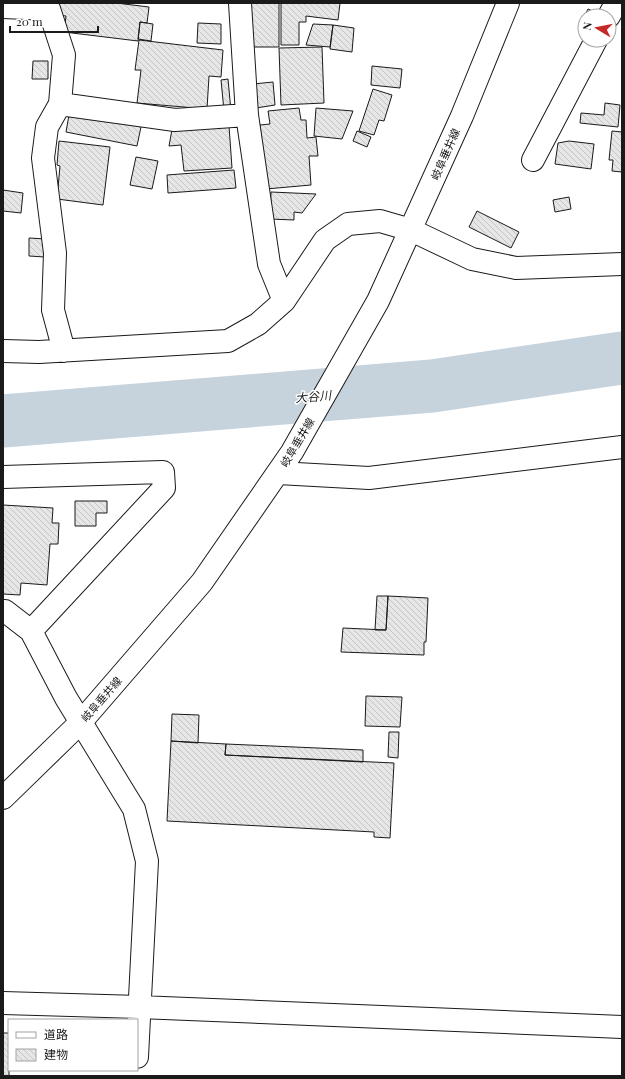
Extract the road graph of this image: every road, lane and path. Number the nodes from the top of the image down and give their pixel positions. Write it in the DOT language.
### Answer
graph roads {
  1 [pos="240,3"];
  2 [pos="508,3"];
  3 [pos="49,6"];
  4 [pos="3,7"];
  5 [pos="592,48"];
  6 [pos="60,104"];
  7 [pos="246,115"];
  8 [pos="532,160"];
  9 [pos="411,230"];
  10 [pos="622,264"];
  11 [pos="284,301"];
  12 [pos="64,351"];
  13 [pos="3,352"];
  14 [pos="622,447"];
  15 [pos="278,473"];
  16 [pos="3,477"];
  17 [pos="3,611"];
  18 [pos="31,631"];
  19 [pos="80,723"];
  20 [pos="3,798"];
  21 [pos="3,1003"];
  22 [pos="139,1007"];
  23 [pos="622,1027"];
  24 [pos="138,1032"];
  1 -- 7 [label="street"];
  2 -- 9 [label="street, 岐阜垂井線"];
  3 -- 4 [label="street"];
  3 -- 6 [label="street"];
  5 -- 8 [label="street"];
  6 -- 7 [label="street"];
  6 -- 12 [label="street"];
  7 -- 11 [label="street"];
  9 -- 10 [label="street"];
  9 -- 11 [label="street"];
  9 -- 15 [label="street, 岐阜垂井線"];
  11 -- 12 [label="street"];
  12 -- 13 [label="street"];
  14 -- 15 [label="street"];
  15 -- 19 [label="street, 岐阜垂井線"];
  16 -- 18 [label="street"];
  17 -- 18 [label="street"];
  18 -- 19 [label="street"];
  19 -- 20 [label="street, 岐阜垂井線"];
  19 -- 22 [label="street"];
  21 -- 22 [label="street"];
  22 -- 23 [label="street"];
  22 -- 24 [label="street"];
}
